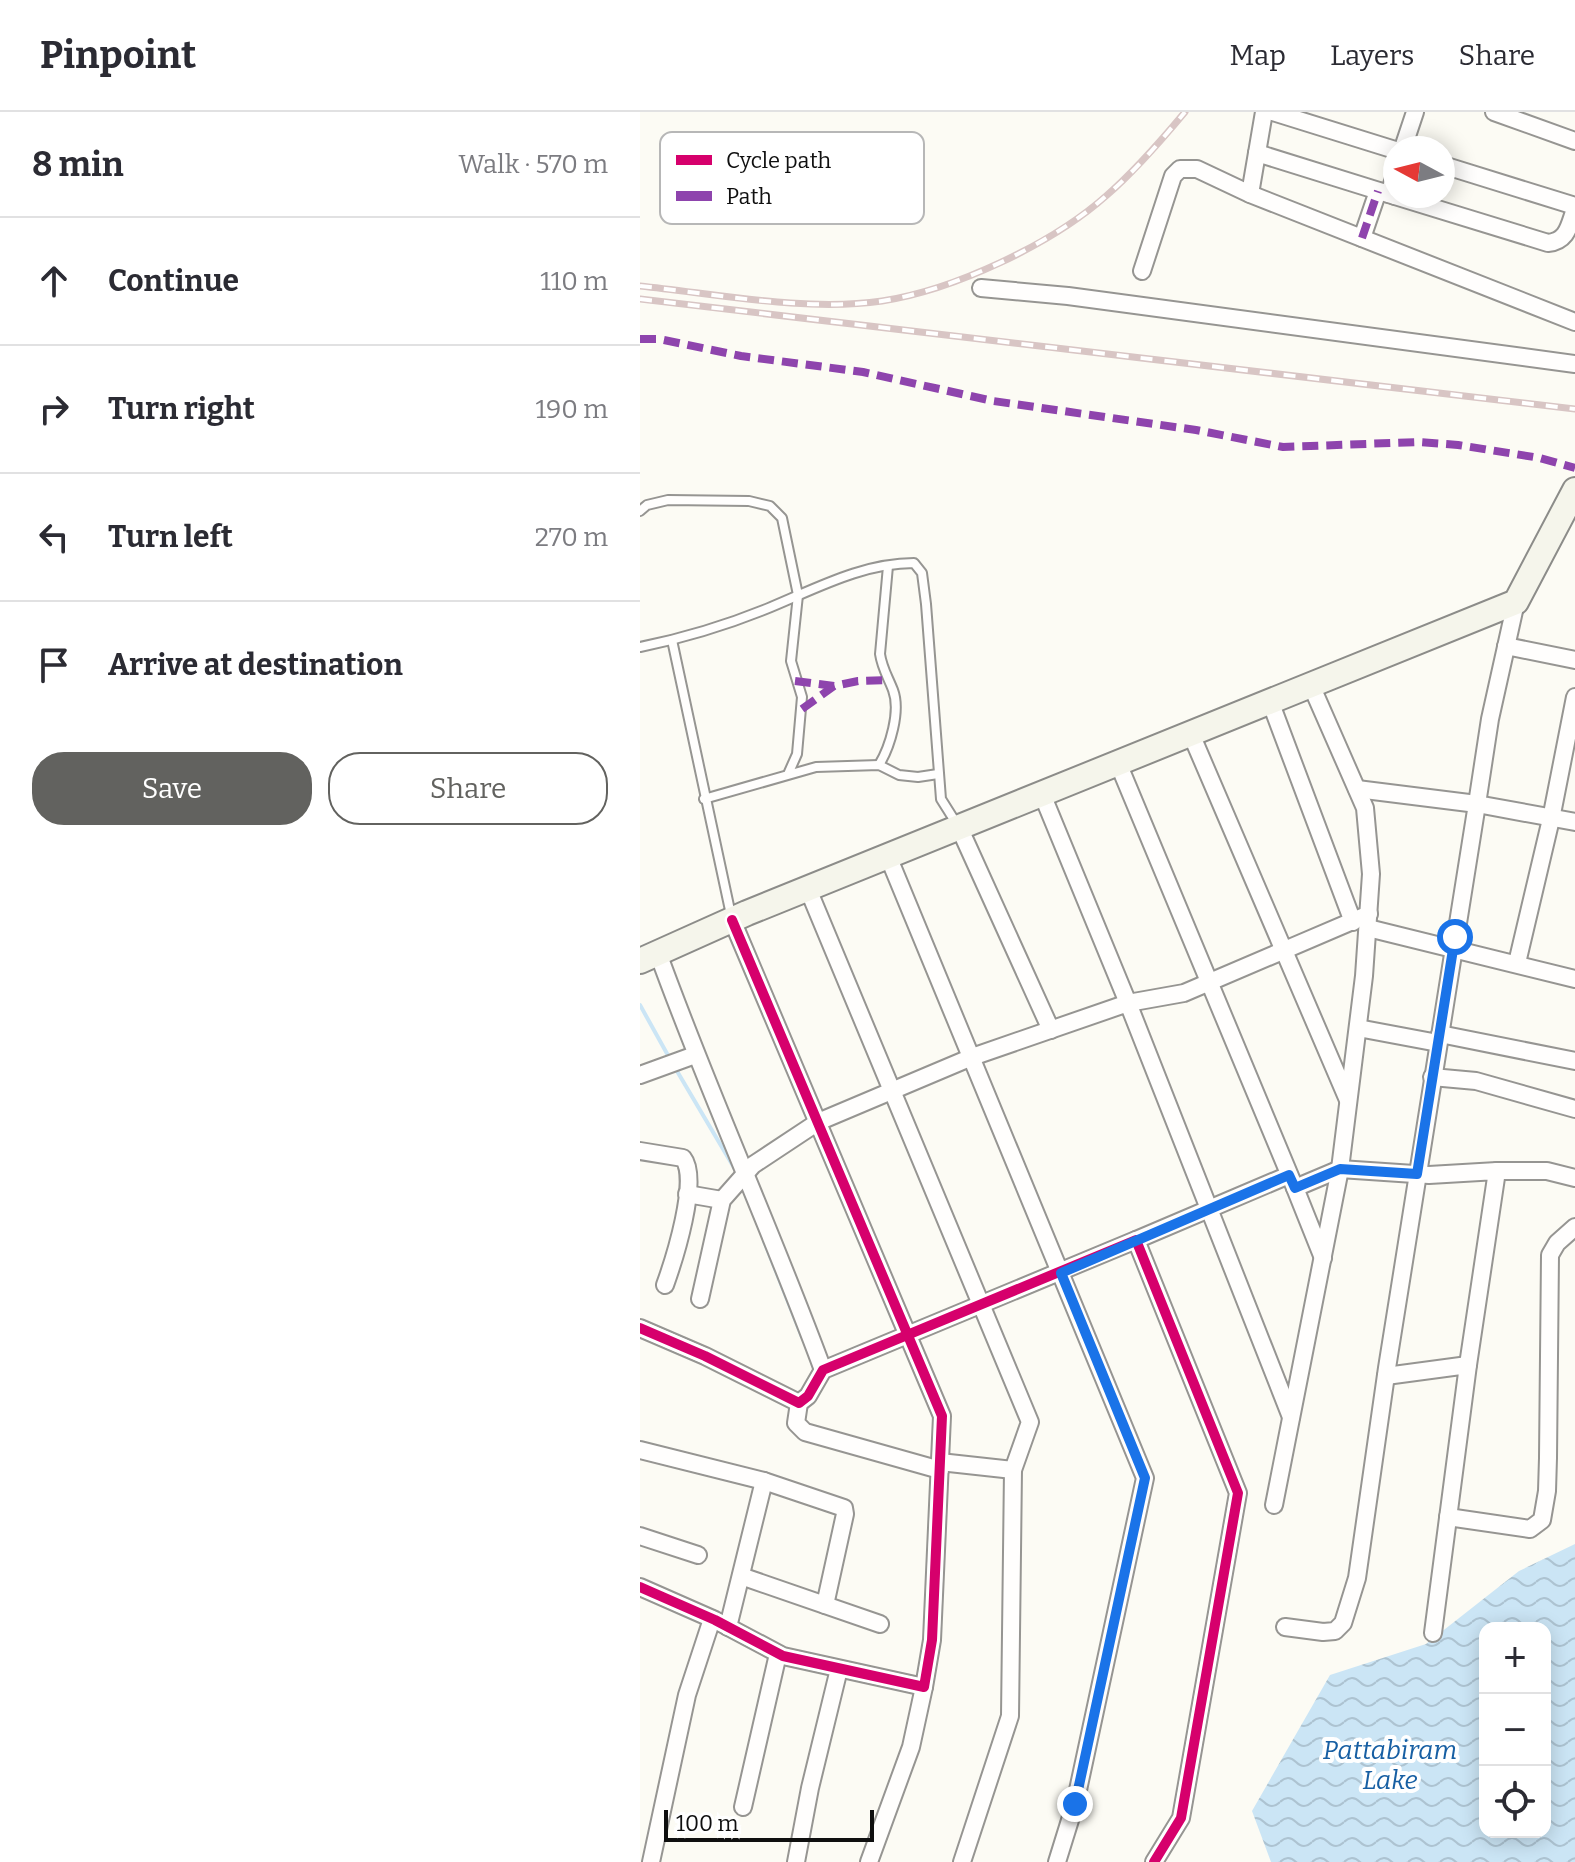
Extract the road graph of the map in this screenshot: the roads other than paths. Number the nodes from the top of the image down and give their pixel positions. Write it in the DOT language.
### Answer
graph roads {
  1 [pos="1264,112"];
  2 [pos="1273,112"];
  3 [pos="1415,112"];
  4 [pos="1494,112"];
  5 [pos="1407,136"];
  6 [pos="1575,141"];
  7 [pos="1383,146"];
  8 [pos="1257,153"];
  9 [pos="1455,169"];
  10 [pos="1383,192"];
  11 [pos="1250,194"];
  12 [pos="1383,204"];
  13 [pos="1575,207"];
  14 [pos="1434,208"];
  15 [pos="1362,238"];
  16 [pos="1142,271"];
  17 [pos="981,288"];
  18 [pos="1575,322"];
  19 [pos="1575,364"];
  20 [pos="1574,496"];
  21 [pos="640,511"];
  22 [pos="888,566"];
  23 [pos="798,595"];
  24 [pos="1516,602"];
  25 [pos="672,640"];
  26 [pos="1506,646"];
  27 [pos="640,647"];
  28 [pos="1575,660"];
  29 [pos="1311,685"];
  30 [pos="1575,697"];
  31 [pos="1270,701"];
  32 [pos="1191,734"];
  33 [pos="1118,763"];
  34 [pos="879,765"];
  35 [pos="789,772"];
  36 [pos="938,774"];
  37 [pos="1357,789"];
  38 [pos="1042,794"];
  39 [pos="704,799"];
  40 [pos="1477,804"];
  41 [pos="1551,819"];
  42 [pos="1575,822"];
  43 [pos="959,827"];
  44 [pos="888,856"];
  45 [pos="808,889"];
  46 [pos="732,920"];
  47 [pos="1363,921"];
  48 [pos="1453,948"];
  49 [pos="1283,949"];
  50 [pos="649,957"];
  51 [pos="1517,963"];
  52 [pos="1575,979"];
  53 [pos="1209,982"];
  54 [pos="1128,1003"];
  55 [pos="1358,1028"];
  56 [pos="1051,1030"];
  57 [pos="1439,1039"];
  58 [pos="972,1057"];
  59 [pos="682,1059"];
  60 [pos="1575,1061"];
  61 [pos="640,1075"];
  62 [pos="1432,1077"];
  63 [pos="891,1091"];
  64 [pos="1348,1100"];
  65 [pos="1575,1109"];
  66 [pos="818,1122"];
  67 [pos="640,1151"];
  68 [pos="1340,1169"];
  69 [pos="745,1171"];
  70 [pos="1497,1171"];
  71 [pos="1417,1174"];
  72 [pos="1575,1178"];
  73 [pos="1292,1181"];
  74 [pos="687,1194"];
  75 [pos="722,1200"];
  76 [pos="1211,1210"];
  77 [pos="1575,1227"];
  78 [pos="1136,1240"];
  79 [pos="1323,1258"];
  80 [pos="1061,1273"];
  81 [pos="665,1285"];
  82 [pos="700,1299"];
  83 [pos="981,1306"];
  84 [pos="640,1328"];
  85 [pos="908,1336"];
  86 [pos="1468,1365"];
  87 [pos="823,1370"];
  88 [pos="1386,1376"];
  89 [pos="799,1403"];
  90 [pos="1291,1417"];
  91 [pos="640,1450"];
  92 [pos="940,1466"];
  93 [pos="1013,1470"];
  94 [pos="764,1481"];
  95 [pos="1274,1505"];
  96 [pos="1448,1517"];
  97 [pos="640,1536"];
  98 [pos="698,1555"];
  99 [pos="741,1576"];
  100 [pos="640,1587"];
  101 [pos="825,1605"];
  102 [pos="712,1619"];
  103 [pos="880,1624"];
  104 [pos="728,1627"];
  105 [pos="1285,1627"];
  106 [pos="1433,1633"];
  107 [pos="778,1654"];
  108 [pos="839,1669"];
  109 [pos="924,1687"];
  110 [pos="743,1807"];
  111 [pos="651,1862"];
  112 [pos="796,1862"];
  113 [pos="869,1862"];
  114 [pos="962,1862"];
  115 [pos="1057,1862"];
  116 [pos="1154,1862"];
  1 -- 8 [label="street"];
  2 -- 7 [label="street"];
  3 -- 5 [label="street"];
  4 -- 6 [label="street"];
  8 -- 10 [label="street"];
  8 -- 11 [label="street"];
  9 -- 13 [label="street"];
  11 -- 15 [label="street"];
  11 -- 16 [label="street"];
  12 -- 15 [label="street"];
  13 -- 14 [label="street"];
  15 -- 18 [label="street"];
  17 -- 19 [label="street"];
  20 -- 24 [label="main road"];
  21 -- 23 [label="lane"];
  22 -- 23 [label="lane"];
  22 -- 34 [label="lane"];
  22 -- 36 [label="lane"];
  23 -- 25 [label="lane"];
  23 -- 35 [label="lane"];
  24 -- 26 [label="street"];
  24 -- 29 [label="main road"];
  25 -- 27 [label="lane"];
  25 -- 39 [label="lane"];
  26 -- 28 [label="street"];
  26 -- 40 [label="street"];
  29 -- 31 [label="main road"];
  29 -- 37 [label="street"];
  30 -- 41 [label="street"];
  31 -- 32 [label="main road"];
  31 -- 47 [label="street"];
  32 -- 33 [label="main road"];
  32 -- 49 [label="street"];
  33 -- 38 [label="main road"];
  33 -- 53 [label="street"];
  34 -- 35 [label="lane"];
  34 -- 36 [label="lane"];
  35 -- 39 [label="lane"];
  36 -- 43 [label="lane"];
  37 -- 40 [label="street"];
  37 -- 47 [label="street"];
  38 -- 43 [label="main road"];
  38 -- 54 [label="street"];
  39 -- 46 [label="lane"];
  40 -- 41 [label="street"];
  40 -- 48 [label="street"];
  41 -- 42 [label="street"];
  41 -- 51 [label="street"];
  43 -- 44 [label="main road"];
  43 -- 56 [label="street"];
  44 -- 45 [label="main road"];
  44 -- 58 [label="street"];
  45 -- 46 [label="main road"];
  45 -- 63 [label="street"];
  46 -- 50 [label="main road"];
  46 -- 66 [label="street"];
  47 -- 48 [label="street"];
  47 -- 49 [label="street"];
  47 -- 55 [label="street"];
  48 -- 51 [label="street"];
  48 -- 57 [label="street"];
  49 -- 53 [label="street"];
  49 -- 64 [label="street"];
  50 -- 59 [label="street"];
  51 -- 52 [label="street"];
  53 -- 54 [label="street"];
  53 -- 73 [label="street"];
  54 -- 56 [label="street"];
  54 -- 76 [label="street"];
  55 -- 57 [label="street"];
  55 -- 64 [label="street"];
  56 -- 58 [label="street"];
  57 -- 60 [label="street"];
  57 -- 62 [label="street"];
  58 -- 63 [label="street"];
  58 -- 80 [label="street"];
  59 -- 61 [label="street"];
  59 -- 69 [label="street"];
  62 -- 65 [label="street"];
  62 -- 71 [label="street"];
  63 -- 66 [label="street"];
  63 -- 83 [label="street"];
  64 -- 68 [label="street"];
  66 -- 69 [label="street"];
  66 -- 85 [label="street"];
  67 -- 74 [label="street"];
  68 -- 71 [label="street"];
  68 -- 73 [label="street"];
  68 -- 79 [label="street"];
  69 -- 75 [label="street"];
  69 -- 87 [label="street"];
  70 -- 71 [label="street"];
  70 -- 72 [label="street"];
  70 -- 86 [label="street"];
  71 -- 88 [label="street"];
  73 -- 76 [label="street"];
  73 -- 79 [label="street"];
  74 -- 75 [label="street"];
  74 -- 81 [label="street"];
  75 -- 82 [label="street"];
  76 -- 78 [label="street"];
  76 -- 90 [label="street"];
  77 -- 96 [label="street"];
  78 -- 80 [label="street"];
  78 -- 116 [label="street"];
  79 -- 90 [label="street"];
  80 -- 83 [label="street"];
  80 -- 115 [label="street"];
  83 -- 85 [label="street"];
  83 -- 93 [label="street"];
  84 -- 89 [label="street"];
  85 -- 87 [label="street"];
  85 -- 92 [label="street"];
  86 -- 88 [label="street"];
  86 -- 96 [label="street"];
  87 -- 89 [label="street"];
  88 -- 105 [label="street"];
  89 -- 92 [label="street"];
  90 -- 95 [label="street"];
  91 -- 94 [label="street"];
  92 -- 93 [label="street"];
  92 -- 109 [label="street"];
  93 -- 114 [label="street"];
  94 -- 99 [label="street"];
  94 -- 101 [label="street"];
  96 -- 106 [label="street"];
  97 -- 98 [label="street"];
  99 -- 101 [label="street"];
  99 -- 104 [label="street"];
  100 -- 102 [label="street"];
  101 -- 103 [label="street"];
  102 -- 104 [label="street"];
  102 -- 111 [label="street"];
  104 -- 107 [label="street"];
  107 -- 108 [label="street"];
  107 -- 110 [label="street"];
  108 -- 109 [label="street"];
  108 -- 112 [label="street"];
  109 -- 113 [label="street"];
}
